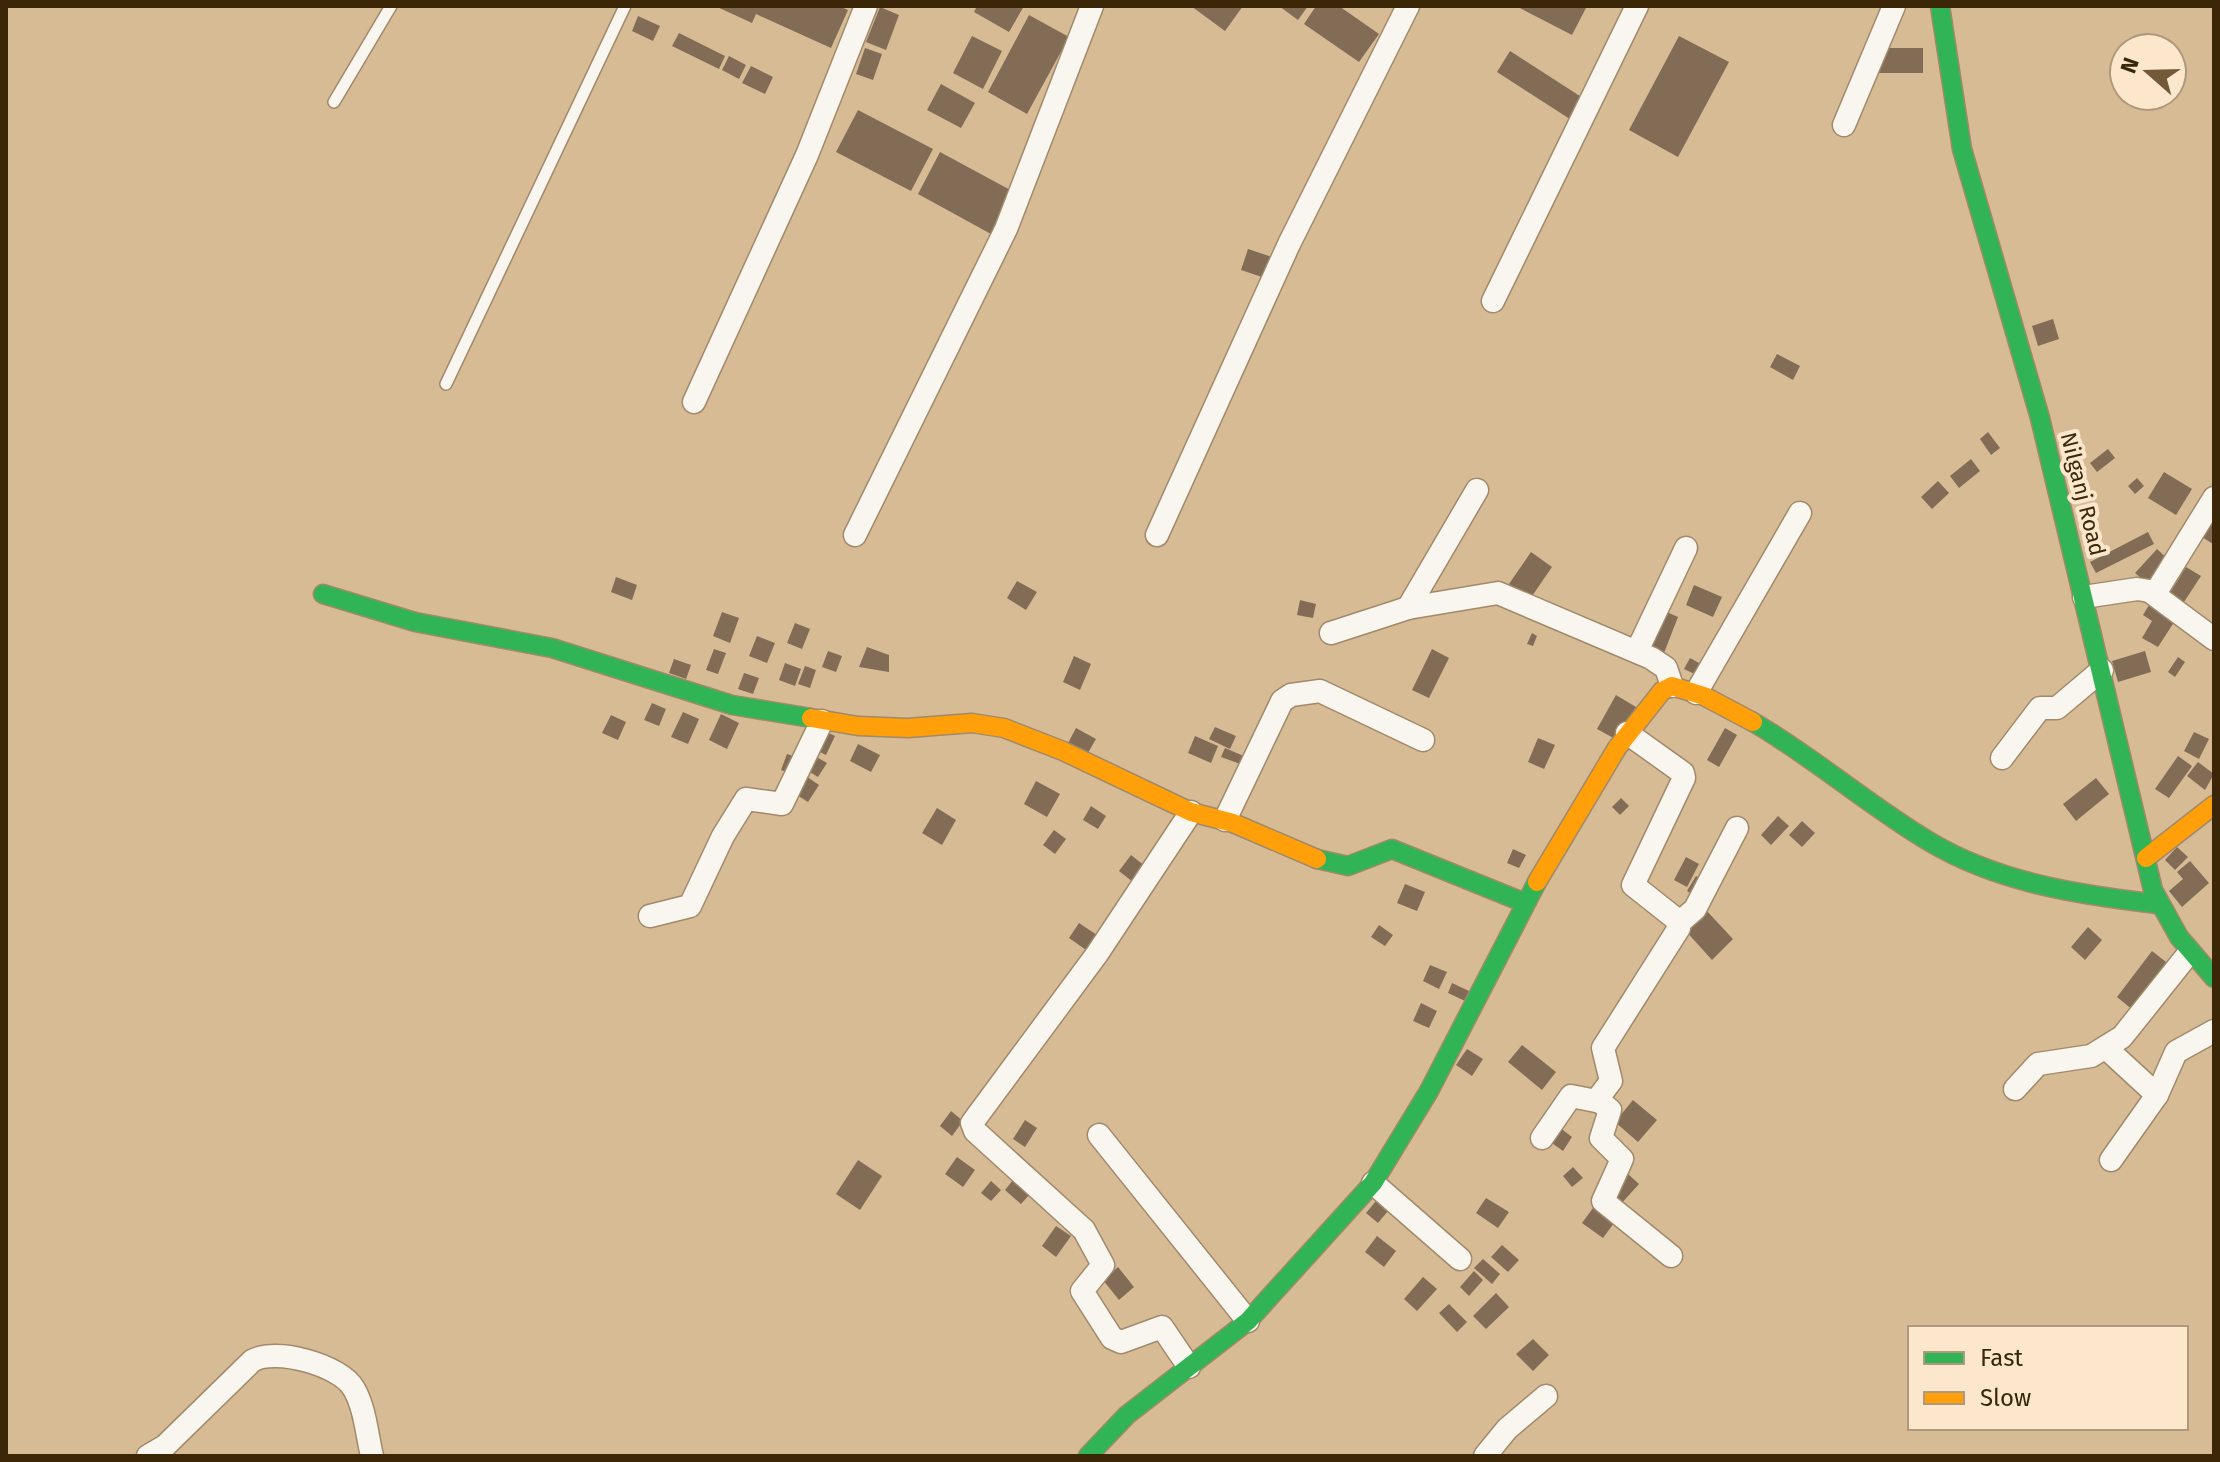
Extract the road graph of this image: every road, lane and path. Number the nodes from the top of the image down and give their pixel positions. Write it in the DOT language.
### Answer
graph roads {
  1 [pos="391,6"];
  2 [pos="625,6"];
  3 [pos="866,6"];
  4 [pos="1092,6"];
  5 [pos="1408,6"];
  6 [pos="1637,6"];
  7 [pos="1894,6"];
  8 [pos="1940,6"];
  9 [pos="334,102"];
  10 [pos="1844,125"];
  11 [pos="1493,301"];
  12 [pos="446,384"];
  13 [pos="694,402"];
  14 [pos="1477,490"];
  15 [pos="2214,498"];
  16 [pos="1800,513"];
  17 [pos="855,535"];
  18 [pos="1157,535"];
  19 [pos="1686,548"];
  20 [pos="2152,593"];
  21 [pos="323,594"];
  22 [pos="2084,597"];
  23 [pos="1408,608"];
  24 [pos="1331,633"];
  25 [pos="2214,639"];
  26 [pos="1637,651"];
  27 [pos="2102,670"];
  28 [pos="1672,686"];
  29 [pos="1696,693"];
  30 [pos="822,721"];
  31 [pos="1627,733"];
  32 [pos="1423,740"];
  33 [pos="2002,758"];
  34 [pos="2214,805"];
  35 [pos="1191,812"];
  36 [pos="1225,820"];
  37 [pos="1737,828"];
  38 [pos="2146,858"];
  39 [pos="1525,903"];
  40 [pos="2158,904"];
  41 [pos="650,916"];
  42 [pos="1679,923"];
  43 [pos="2189,953"];
  44 [pos="2214,978"];
  45 [pos="2214,1031"];
  46 [pos="2106,1048"];
  47 [pos="2015,1089"];
  48 [pos="2157,1095"];
  49 [pos="1598,1100"];
  50 [pos="1099,1135"];
  51 [pos="1542,1138"];
  52 [pos="2111,1160"];
  53 [pos="1373,1183"];
  54 [pos="1671,1256"];
  55 [pos="1460,1259"];
  56 [pos="1248,1321"];
  57 [pos="1189,1367"];
  58 [pos="1546,1396"];
  59 [pos="148,1456"];
  60 [pos="372,1456"];
  61 [pos="1088,1456"];
  62 [pos="1485,1456"];
  1 -- 9 [label="lane"];
  2 -- 12 [label="lane"];
  3 -- 13 [label="street"];
  4 -- 17 [label="street"];
  5 -- 18 [label="street"];
  6 -- 11 [label="street"];
  7 -- 10 [label="street"];
  8 -- 22 [label="street, Nilganj Road"];
  14 -- 23 [label="street"];
  15 -- 20 [label="street"];
  16 -- 29 [label="street"];
  19 -- 26 [label="street"];
  20 -- 22 [label="street"];
  20 -- 25 [label="street"];
  21 -- 30 [label="street"];
  22 -- 27 [label="street, Nilganj Road"];
  23 -- 24 [label="street"];
  23 -- 26 [label="street"];
  26 -- 28 [label="street"];
  27 -- 33 [label="street"];
  27 -- 38 [label="street, Nilganj Road"];
  28 -- 29 [label="street"];
  28 -- 31 [label="street"];
  29 -- 40 [label="street"];
  30 -- 35 [label="street"];
  30 -- 41 [label="street"];
  31 -- 39 [label="street"];
  31 -- 42 [label="street"];
  32 -- 36 [label="street"];
  34 -- 38 [label="street"];
  35 -- 36 [label="street"];
  35 -- 57 [label="street"];
  36 -- 39 [label="street"];
  37 -- 42 [label="street"];
  38 -- 40 [label="street, Nilganj Road"];
  39 -- 53 [label="street"];
  40 -- 43 [label="street, Nilganj Road"];
  42 -- 49 [label="street"];
  43 -- 44 [label="street, Nilganj Road"];
  43 -- 46 [label="street"];
  45 -- 48 [label="street"];
  46 -- 47 [label="street"];
  46 -- 48 [label="street"];
  48 -- 52 [label="street"];
  49 -- 51 [label="street"];
  49 -- 54 [label="street"];
  50 -- 56 [label="street"];
  53 -- 55 [label="street"];
  53 -- 56 [label="street"];
  56 -- 57 [label="street"];
  57 -- 61 [label="street"];
  58 -- 62 [label="street"];
  59 -- 60 [label="street"];
}
